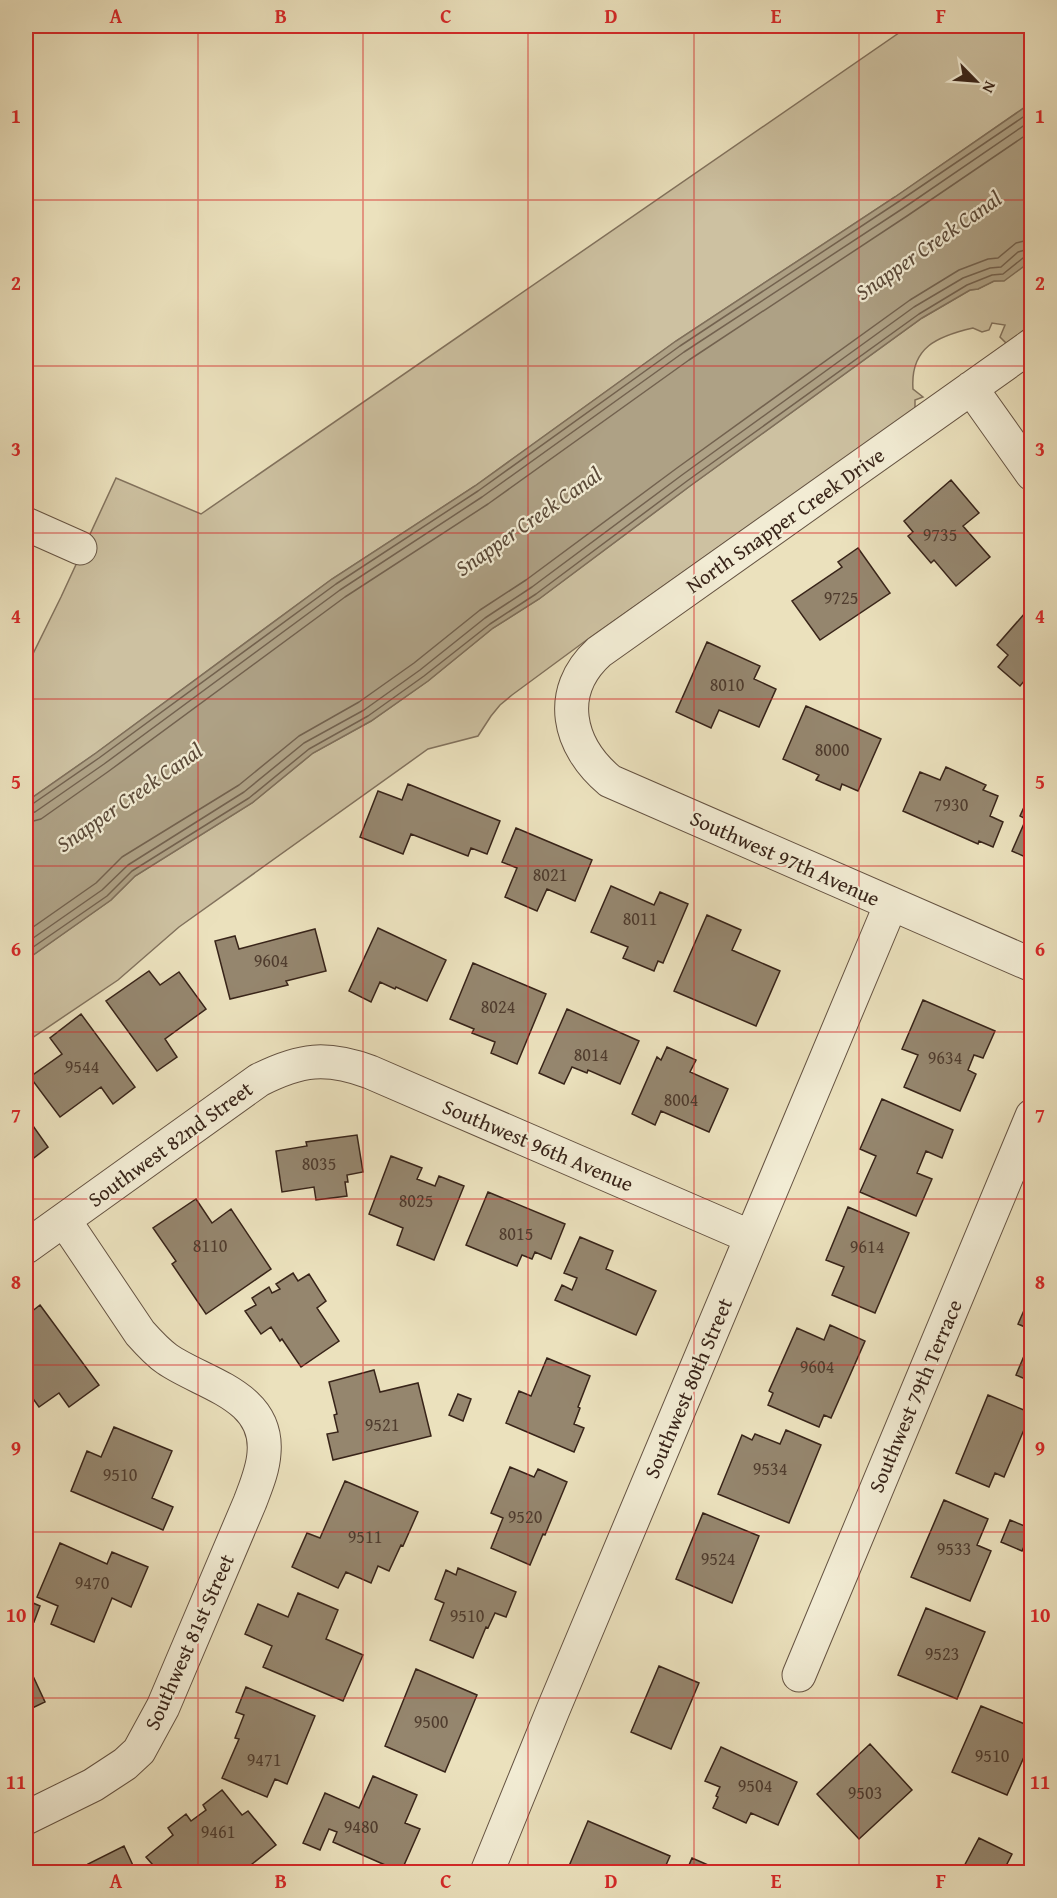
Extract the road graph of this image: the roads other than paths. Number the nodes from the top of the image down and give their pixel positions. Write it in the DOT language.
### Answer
graph roads {
  1 [pos="1032,345"];
  2 [pos="971,388"];
  3 [pos="1032,474"];
  4 [pos="26,524"];
  5 [pos="80,548"];
  6 [pos="572,717"];
  7 [pos="891,904"];
  8 [pos="1032,965"];
  9 [pos="322,1060"];
  10 [pos="1032,1116"];
  11 [pos="64,1220"];
  12 [pos="751,1237"];
  13 [pos="26,1246"];
  14 [pos="799,1675"];
  15 [pos="26,1818"];
  16 [pos="487,1872"];
  1 -- 2 [label="street, North Snapper Creek Drive"];
  2 -- 3 [label="street"];
  2 -- 6 [label="street, North Snapper Creek Drive"];
  4 -- 5 [label="street"];
  6 -- 7 [label="street, Southwest 97th Avenue"];
  7 -- 8 [label="street, Southwest 97th Avenue"];
  7 -- 12 [label="street, Southwest 80th Street"];
  9 -- 11 [label="street, Southwest 82nd Street"];
  9 -- 12 [label="street, Southwest 96th Avenue"];
  10 -- 14 [label="street, Southwest 79th Terrace"];
  11 -- 13 [label="street, Southwest 82nd Street"];
  11 -- 15 [label="street, Southwest 81st Street"];
  12 -- 16 [label="street, Southwest 80th Street"];
}
